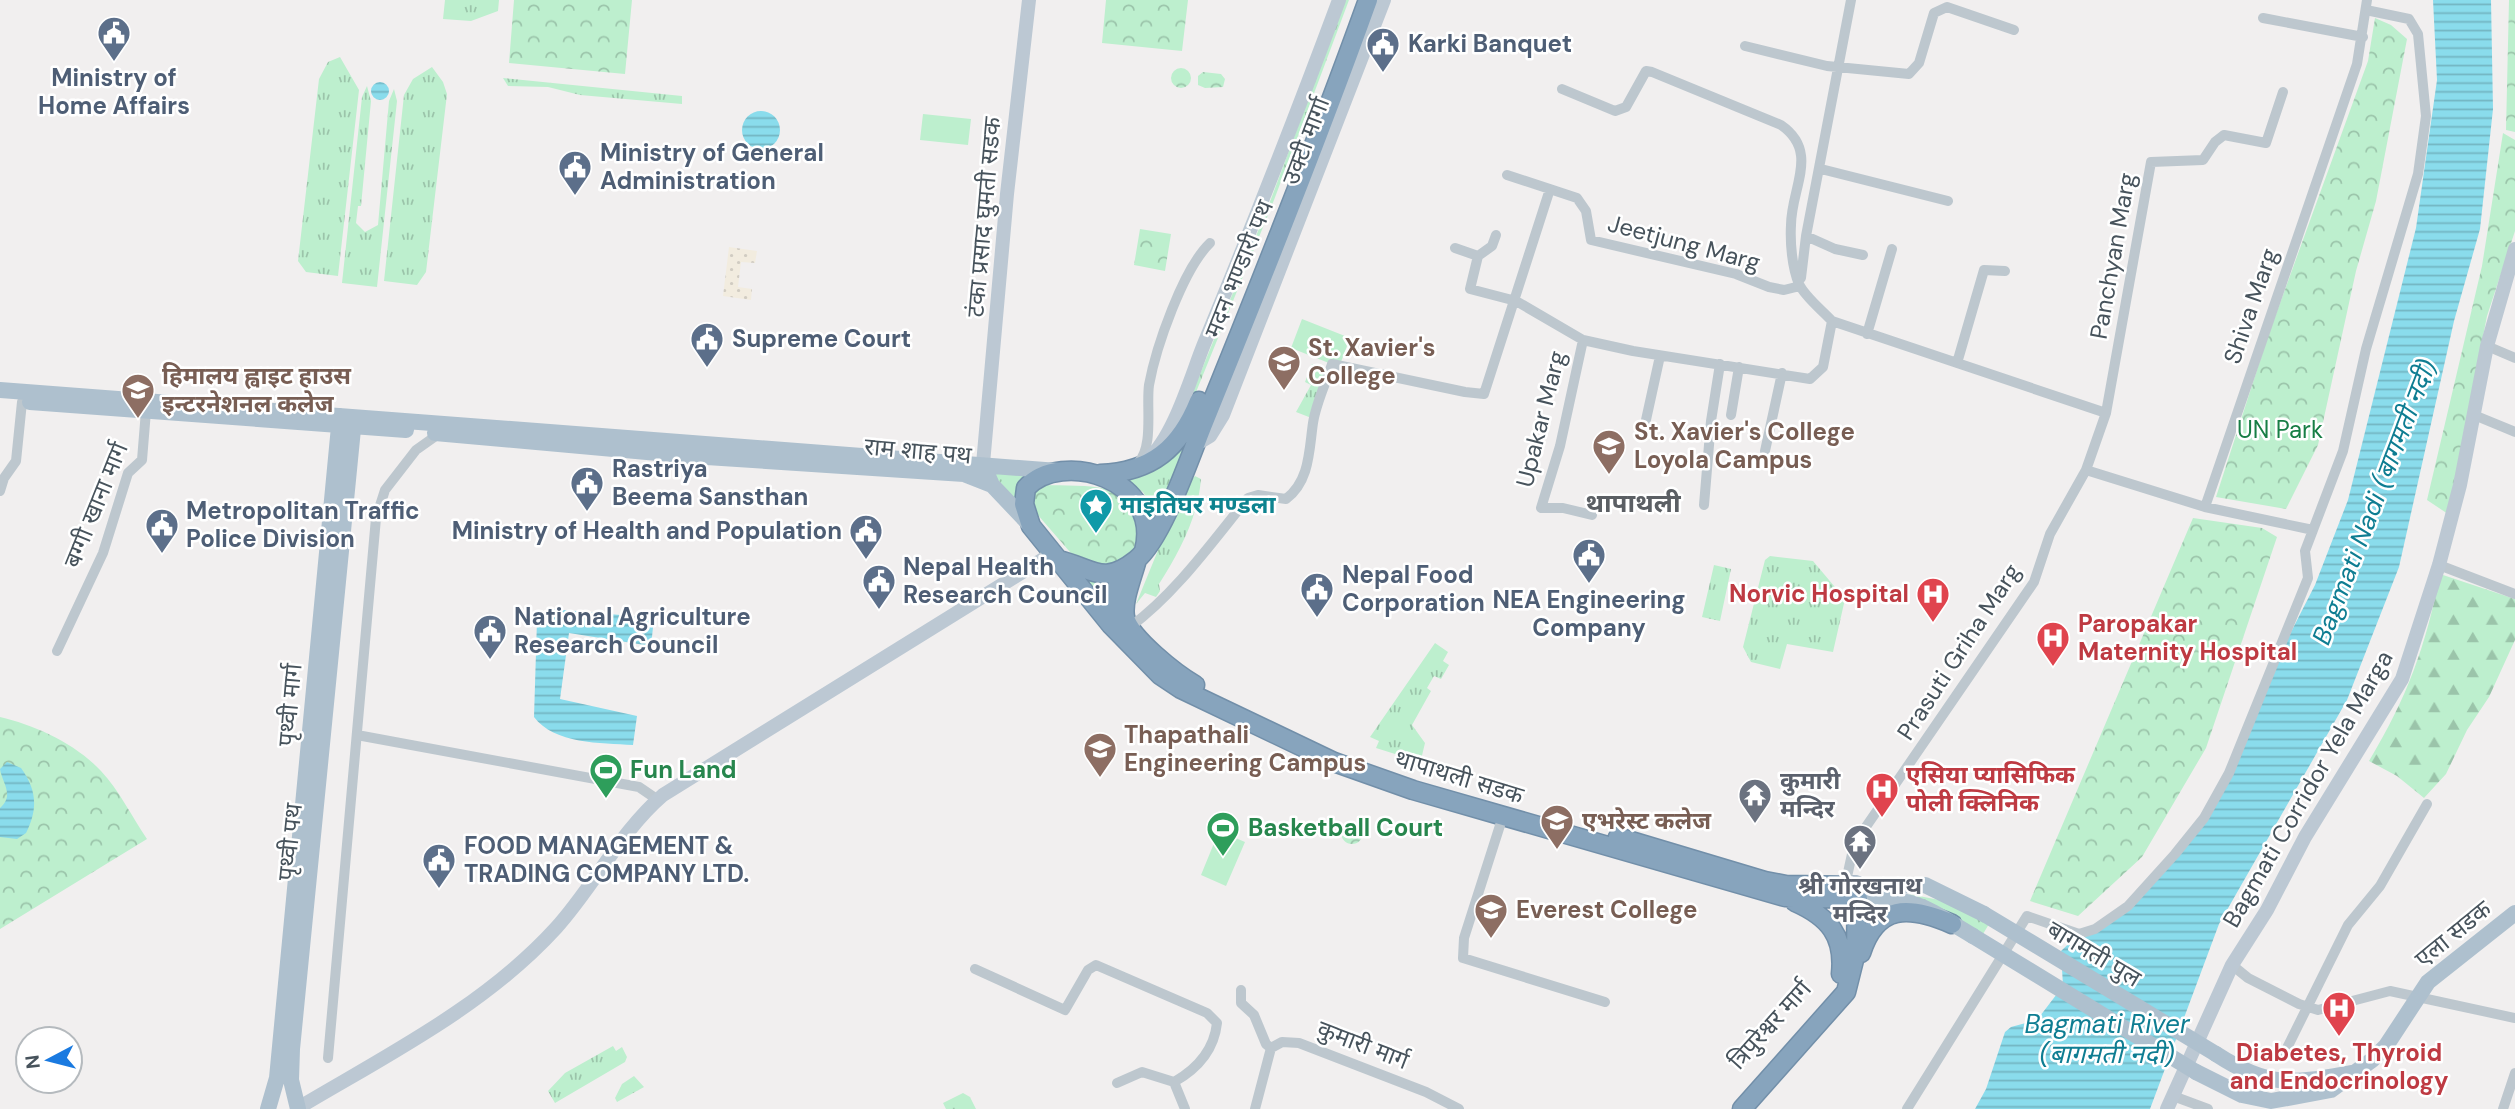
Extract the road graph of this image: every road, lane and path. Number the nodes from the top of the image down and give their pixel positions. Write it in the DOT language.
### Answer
graph roads {
  1 [pos="1030,0"];
  2 [pos="1339,0"];
  3 [pos="1356,0"];
  4 [pos="1368,0"];
  5 [pos="1384,0"];
  6 [pos="1851,0"];
  7 [pos="1959,0"];
  8 [pos="2367,5"];
  9 [pos="1947,7"];
  10 [pos="2263,18"];
  11 [pos="2014,30"];
  12 [pos="2363,37"];
  13 [pos="1745,46"];
  14 [pos="1839,68"];
  15 [pos="1562,89"];
  16 [pos="2283,92"];
  17 [pos="1821,169"];
  18 [pos="1507,175"];
  19 [pos="1550,189"];
  20 [pos="1948,201"];
  21 [pos="1496,235"];
  22 [pos="1806,236"];
  23 [pos="1210,243"];
  24 [pos="1455,248"];
  25 [pos="1892,249"];
  26 [pos="2515,249"];
  27 [pos="1863,255"];
  28 [pos="1478,256"];
  29 [pos="2005,271"];
  30 [pos="1800,286"];
  31 [pos="2509,290"];
  32 [pos="1516,301"];
  33 [pos="1832,321"];
  34 [pos="1867,334"];
  35 [pos="1583,340"];
  36 [pos="2487,346"];
  37 [pos="1660,356"];
  38 [pos="2515,358"];
  39 [pos="1957,363"];
  40 [pos="1720,364"];
  41 [pos="1739,367"];
  42 [pos="1782,373"];
  43 [pos="0,390"];
  44 [pos="0,400"];
  45 [pos="22,402"];
  46 [pos="146,411"];
  47 [pos="2106,413"];
  48 [pos="1731,415"];
  49 [pos="2474,415"];
  50 [pos="346,421"];
  51 [pos="1644,429"];
  52 [pos="2515,432"];
  53 [pos="440,433"];
  54 [pos="1198,438"];
  55 [pos="1765,451"];
  56 [pos="990,464"];
  57 [pos="1134,468"];
  58 [pos="2086,470"];
  59 [pos="1085,473"];
  60 [pos="992,485"];
  61 [pos="0,491"];
  62 [pos="1704,505"];
  63 [pos="2205,507"];
  64 [pos="1592,515"];
  65 [pos="1031,526"];
  66 [pos="2313,530"];
  67 [pos="1141,555"];
  68 [pos="1056,556"];
  69 [pos="2439,565"];
  70 [pos="1120,570"];
  71 [pos="2515,594"];
  72 [pos="1111,625"];
  73 [pos="1130,627"];
  74 [pos="57,651"];
  75 [pos="357,732"];
  76 [pos="661,798"];
  77 [pos="2427,804"];
  78 [pos="1503,816"];
  79 [pos="1786,891"];
  80 [pos="1852,893"];
  81 [pos="2515,913"];
  82 [pos="1952,924"];
  83 [pos="2232,965"];
  84 [pos="975,969"];
  85 [pos="1846,975"];
  86 [pos="1241,990"];
  87 [pos="2418,996"];
  88 [pos="291,1001"];
  89 [pos="1605,1002"];
  90 [pos="2309,1007"];
  91 [pos="2515,1018"];
  92 [pos="1270,1048"];
  93 [pos="328,1058"];
  94 [pos="2282,1058"];
  95 [pos="2357,1072"];
  96 [pos="2515,1073"];
  97 [pos="1174,1082"];
  98 [pos="1117,1083"];
  99 [pos="2170,1102"];
  100 [pos="2271,1105"];
  101 [pos="268,1109"];
  102 [pos="298,1109"];
  103 [pos="1185,1109"];
  104 [pos="1255,1109"];
  105 [pos="1459,1109"];
  106 [pos="1728,1109"];
  107 [pos="1742,1109"];
  108 [pos="1907,1109"];
  109 [pos="2207,1109"];
  110 [pos="2503,1109"];
  1 -- 56 [label="main road, टंका प्रसाद घुमती सडक"];
  2 -- 57 [label="main road"];
  3 -- 57 [label="highway, मदन भण्डारी पथ"];
  4 -- 54 [label="highway, मदन भण्डारी पथ"];
  5 -- 54 [label="main road, उक्टी मार्गा"];
  6 -- 14 [label="street"];
  7 -- 9 [label="street"];
  8 -- 12 [label="street, Shiva Marg"];
  8 -- 66 [label="street"];
  9 -- 11 [label="street"];
  9 -- 14 [label="street"];
  10 -- 12 [label="street"];
  12 -- 63 [label="street, Shiva Marg"];
  13 -- 14 [label="street"];
  14 -- 17 [label="street"];
  15 -- 30 [label="street"];
  16 -- 47 [label="street, Panchyan Marg"];
  17 -- 20 [label="street"];
  17 -- 22 [label="street"];
  18 -- 19 [label="street, Jeetjung Marg"];
  19 -- 30 [label="street, Jeetjung Marg"];
  19 -- 32 [label="street"];
  21 -- 28 [label="street"];
  22 -- 27 [label="street"];
  22 -- 30 [label="street"];
  23 -- 57 [label="street"];
  24 -- 28 [label="street"];
  25 -- 34 [label="street"];
  26 -- 31 [label="main road, Bagmati Corridor Yela Marga"];
  28 -- 32 [label="street"];
  29 -- 39 [label="street"];
  30 -- 33 [label="street"];
  31 -- 36 [label="main road, Bagmati Corridor Yela Marga"];
  32 -- 35 [label="street"];
  32 -- 73 [label="street"];
  33 -- 34 [label="street"];
  33 -- 42 [label="street"];
  34 -- 39 [label="street"];
  35 -- 37 [label="street"];
  35 -- 64 [label="street, Upakar Marg"];
  36 -- 38 [label="street"];
  36 -- 49 [label="main road, Bagmati Corridor Yela Marga"];
  37 -- 40 [label="street"];
  37 -- 51 [label="street"];
  39 -- 47 [label="street"];
  40 -- 41 [label="street"];
  40 -- 62 [label="street"];
  41 -- 42 [label="street"];
  41 -- 48 [label="street"];
  42 -- 55 [label="street"];
  43 -- 50 [label="main road, राम शाह पथ"];
  44 -- 45 [label="main road, राम शाह पथ"];
  45 -- 46 [label="main road, राम शाह पथ"];
  45 -- 61 [label="street"];
  46 -- 50 [label="main road, राम शाह पथ"];
  46 -- 74 [label="street, बग्गी खाना मार्ग"];
  47 -- 58 [label="street, Prasuti Griha Marg"];
  49 -- 52 [label="street"];
  49 -- 69 [label="main road, Bagmati Corridor Yela Marga"];
  50 -- 53 [label="main road, राम शाह पथ"];
  50 -- 56 [label="main road, राम शाह पथ"];
  50 -- 88 [label="main road, पृथ्वी मार्ग"];
  53 -- 60 [label="main road, राम शाह पथ"];
  53 -- 75 [label="street"];
  54 -- 67 [label="highway, मदन भण्डारी पथ"];
  56 -- 59 [label="main road"];
  56 -- 60 [label="main road, राम शाह पथ"];
  57 -- 59 [label="highway, मदन भण्डारी पथ"];
  58 -- 63 [label="street"];
  58 -- 80 [label="street, Prasuti Griha Marg"];
  59 -- 65 [label="highway"];
  59 -- 67 [label="highway"];
  60 -- 65 [label="main road"];
  63 -- 66 [label="street"];
  65 -- 68 [label="highway"];
  66 -- 108 [label="street"];
  67 -- 70 [label="highway"];
  67 -- 73 [label="highway"];
  68 -- 70 [label="highway"];
  68 -- 72 [label="highway, थापाथली सडक"];
  68 -- 76 [label="main road"];
  69 -- 71 [label="street"];
  69 -- 83 [label="main road, Bagmati Corridor Yela Marga"];
  70 -- 72 [label="highway"];
  72 -- 78 [label="highway, थापाथली सडक"];
  73 -- 79 [label="highway, थापाथली सडक"];
  75 -- 76 [label="street"];
  75 -- 93 [label="street"];
  76 -- 102 [label="main road"];
  77 -- 90 [label="street"];
  78 -- 79 [label="highway, थापाथली सडक"];
  78 -- 89 [label="street"];
  79 -- 80 [label="highway"];
  79 -- 85 [label="highway"];
  80 -- 82 [label="main road, बागमती पुल"];
  80 -- 85 [label="highway, त्रिपुरेश्वर मार्ग"];
  80 -- 95 [label="main road, बागमती पुल, bridge"];
  81 -- 87 [label="main road, एला सडक"];
  82 -- 85 [label="highway"];
  82 -- 100 [label="main road, बागमती पुल, bridge"];
  83 -- 90 [label="street"];
  83 -- 99 [label="main road, Bagmati Corridor Yela Marga"];
  84 -- 97 [label="street"];
  85 -- 106 [label="highway, त्रिपुरेश्वर मार्ग"];
  85 -- 107 [label="highway, त्रिपुरेश्वर मार्ग"];
  86 -- 92 [label="street"];
  87 -- 90 [label="street"];
  87 -- 91 [label="street"];
  87 -- 91 [label="street"];
  87 -- 95 [label="main road, एला सडक"];
  88 -- 101 [label="main road"];
  88 -- 102 [label="main road, पृथ्वी मार्ग"];
  90 -- 94 [label="street"];
  92 -- 104 [label="street"];
  92 -- 105 [label="street, कुमारी मार्ग"];
  95 -- 100 [label="main road, एला सडक"];
  96 -- 110 [label="street"];
  97 -- 98 [label="street"];
  97 -- 103 [label="street"];
  99 -- 109 [label="street"];
}
